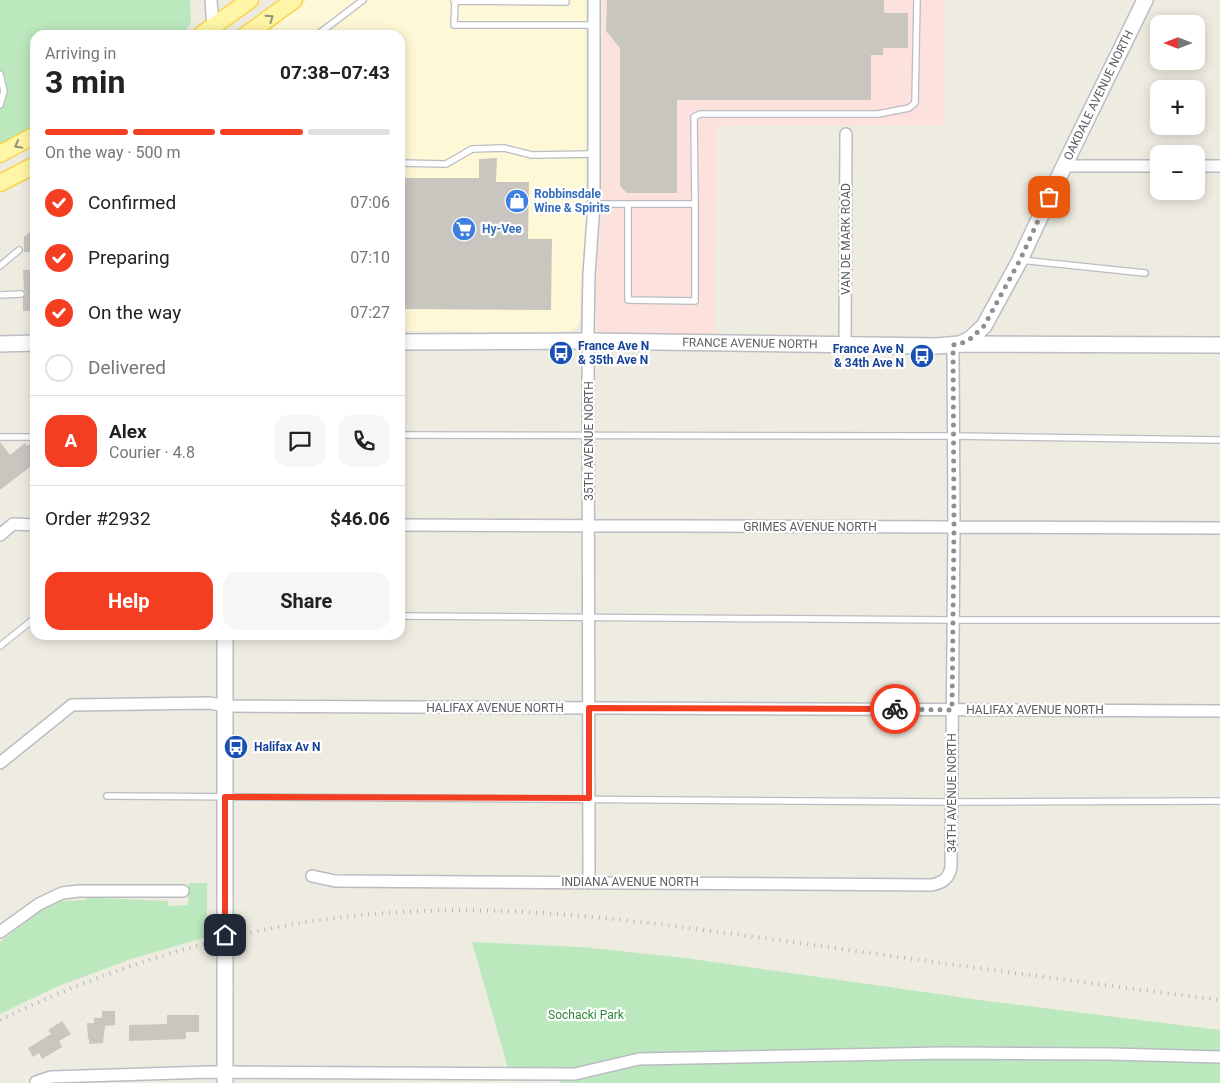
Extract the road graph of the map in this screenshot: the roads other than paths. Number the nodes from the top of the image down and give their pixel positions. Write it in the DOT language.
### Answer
graph roads {
  1 [pos="211,0"];
  2 [pos="250,0"];
  3 [pos="294,0"];
  4 [pos="363,0"];
  5 [pos="594,0"];
  6 [pos="917,0"];
  7 [pos="1145,0"];
  8 [pos="454,1"];
  9 [pos="566,2"];
  10 [pos="595,25"];
  11 [pos="209,30"];
  12 [pos="212,30"];
  13 [pos="253,30"];
  14 [pos="324,30"];
  15 [pos="0,74"];
  16 [pos="0,105"];
  17 [pos="846,134"];
  18 [pos="30,138"];
  19 [pos="0,154"];
  20 [pos="594,154"];
  21 [pos="405,163"];
  22 [pos="1064,166"];
  23 [pos="1150,166"];
  24 [pos="1205,166"];
  25 [pos="1220,166"];
  26 [pos="30,167"];
  27 [pos="30,178"];
  28 [pos="0,183"];
  29 [pos="0,189"];
  30 [pos="594,204"];
  31 [pos="695,204"];
  32 [pos="628,205"];
  33 [pos="19,250"];
  34 [pos="1020,260"];
  35 [pos="0,266"];
  36 [pos="1145,273"];
  37 [pos="22,294"];
  38 [pos="0,295"];
  39 [pos="589,341"];
  40 [pos="405,342"];
  41 [pos="30,343"];
  42 [pos="0,344"];
  43 [pos="845,344"];
  44 [pos="956,345"];
  45 [pos="1220,345"];
  46 [pos="405,434"];
  47 [pos="589,436"];
  48 [pos="954,436"];
  49 [pos="0,437"];
  50 [pos="30,437"];
  51 [pos="1220,440"];
  52 [pos="30,525"];
  53 [pos="405,525"];
  54 [pos="589,525"];
  55 [pos="954,527"];
  56 [pos="1220,528"];
  57 [pos="0,535"];
  58 [pos="405,616"];
  59 [pos="589,618"];
  60 [pos="952,620"];
  61 [pos="1220,620"];
  62 [pos="30,622"];
  63 [pos="224,640"];
  64 [pos="0,646"];
  65 [pos="225,706"];
  66 [pos="589,708"];
  67 [pos="952,710"];
  68 [pos="1220,711"];
  69 [pos="0,763"];
  70 [pos="107,796"];
  71 [pos="225,797"];
  72 [pos="589,798"];
  73 [pos="1220,801"];
  74 [pos="952,802"];
  75 [pos="312,876"];
  76 [pos="946,879"];
  77 [pos="589,882"];
  78 [pos="183,891"];
  79 [pos="0,932"];
  80 [pos="1220,1057"];
  81 [pos="225,1078"];
  82 [pos="36,1082"];
  1 -- 11 [label="street"];
  2 -- 12 [label="main road"];
  13 -- 3 [label="main road, one-way"];
  4 -- 14 [label="lane"];
  5 -- 10 [label="street, 35TH AVENUE NORTH"];
  6 -- 31 [label="lane"];
  7 -- 22 [label="street, OAKDALE AVENUE NORTH"];
  8 -- 9 [label="lane"];
  8 -- 10 [label="lane"];
  10 -- 20 [label="street, 35TH AVENUE NORTH"];
  15 -- 16 [label="lane"];
  17 -- 43 [label="street, VAN DE MARK ROAD"];
  18 -- 19 [label="main road, one-way"];
  20 -- 21 [label="lane"];
  20 -- 30 [label="street, 35TH AVENUE NORTH"];
  22 -- 23 [label="street"];
  22 -- 34 [label="street, OAKDALE AVENUE NORTH"];
  24 -- 25 [label="street"];
  26 -- 28 [label="main road"];
  27 -- 29 [label="main road"];
  30 -- 32 [label="lane"];
  30 -- 39 [label="street, 35TH AVENUE NORTH"];
  31 -- 32 [label="lane"];
  31 -- 32 [label="lane"];
  33 -- 35 [label="lane"];
  34 -- 36 [label="lane"];
  34 -- 44 [label="street, OAKDALE AVENUE NORTH"];
  37 -- 38 [label="lane"];
  39 -- 40 [label="street, FRANCE AVENUE NORTH"];
  39 -- 43 [label="street, FRANCE AVENUE NORTH"];
  39 -- 47 [label="street, 35TH AVENUE NORTH"];
  41 -- 42 [label="street"];
  43 -- 44 [label="street, FRANCE AVENUE NORTH"];
  44 -- 45 [label="street, FRANCE AVENUE NORTH"];
  44 -- 48 [label="street, 34TH AVENUE NORTH"];
  46 -- 47 [label="lane"];
  47 -- 48 [label="lane"];
  47 -- 54 [label="street, 35TH AVENUE NORTH"];
  48 -- 51 [label="lane"];
  48 -- 55 [label="street, 34TH AVENUE NORTH"];
  49 -- 50 [label="lane"];
  52 -- 57 [label="street"];
  53 -- 54 [label="street, GRIMES AVENUE NORTH"];
  54 -- 55 [label="street, GRIMES AVENUE NORTH"];
  54 -- 59 [label="street, 35TH AVENUE NORTH"];
  55 -- 56 [label="street, GRIMES AVENUE NORTH"];
  55 -- 60 [label="street, 34TH AVENUE NORTH"];
  58 -- 59 [label="lane"];
  59 -- 60 [label="lane"];
  59 -- 66 [label="street, 35TH AVENUE NORTH"];
  60 -- 61 [label="lane"];
  60 -- 67 [label="street, 34TH AVENUE NORTH"];
  62 -- 64 [label="lane"];
  63 -- 65 [label="street"];
  65 -- 66 [label="street, HALIFAX AVENUE NORTH"];
  65 -- 69 [label="street, HALIFAX AVENUE NORTH"];
  65 -- 71 [label="street"];
  66 -- 67 [label="street, HALIFAX AVENUE NORTH"];
  66 -- 72 [label="street, 35TH AVENUE NORTH"];
  67 -- 68 [label="street, HALIFAX AVENUE NORTH"];
  67 -- 74 [label="street, 34TH AVENUE NORTH"];
  70 -- 71 [label="lane"];
  71 -- 72 [label="lane"];
  71 -- 81 [label="street, bridge"];
  72 -- 74 [label="lane"];
  72 -- 77 [label="street, 35TH AVENUE NORTH"];
  73 -- 74 [label="lane"];
  74 -- 76 [label="street, 34TH AVENUE NORTH"];
  75 -- 77 [label="street, INDIANA AVENUE NORTH"];
  76 -- 77 [label="street, INDIANA AVENUE NORTH"];
  78 -- 79 [label="street"];
  80 -- 81 [label="street"];
  81 -- 82 [label="street"];
}
